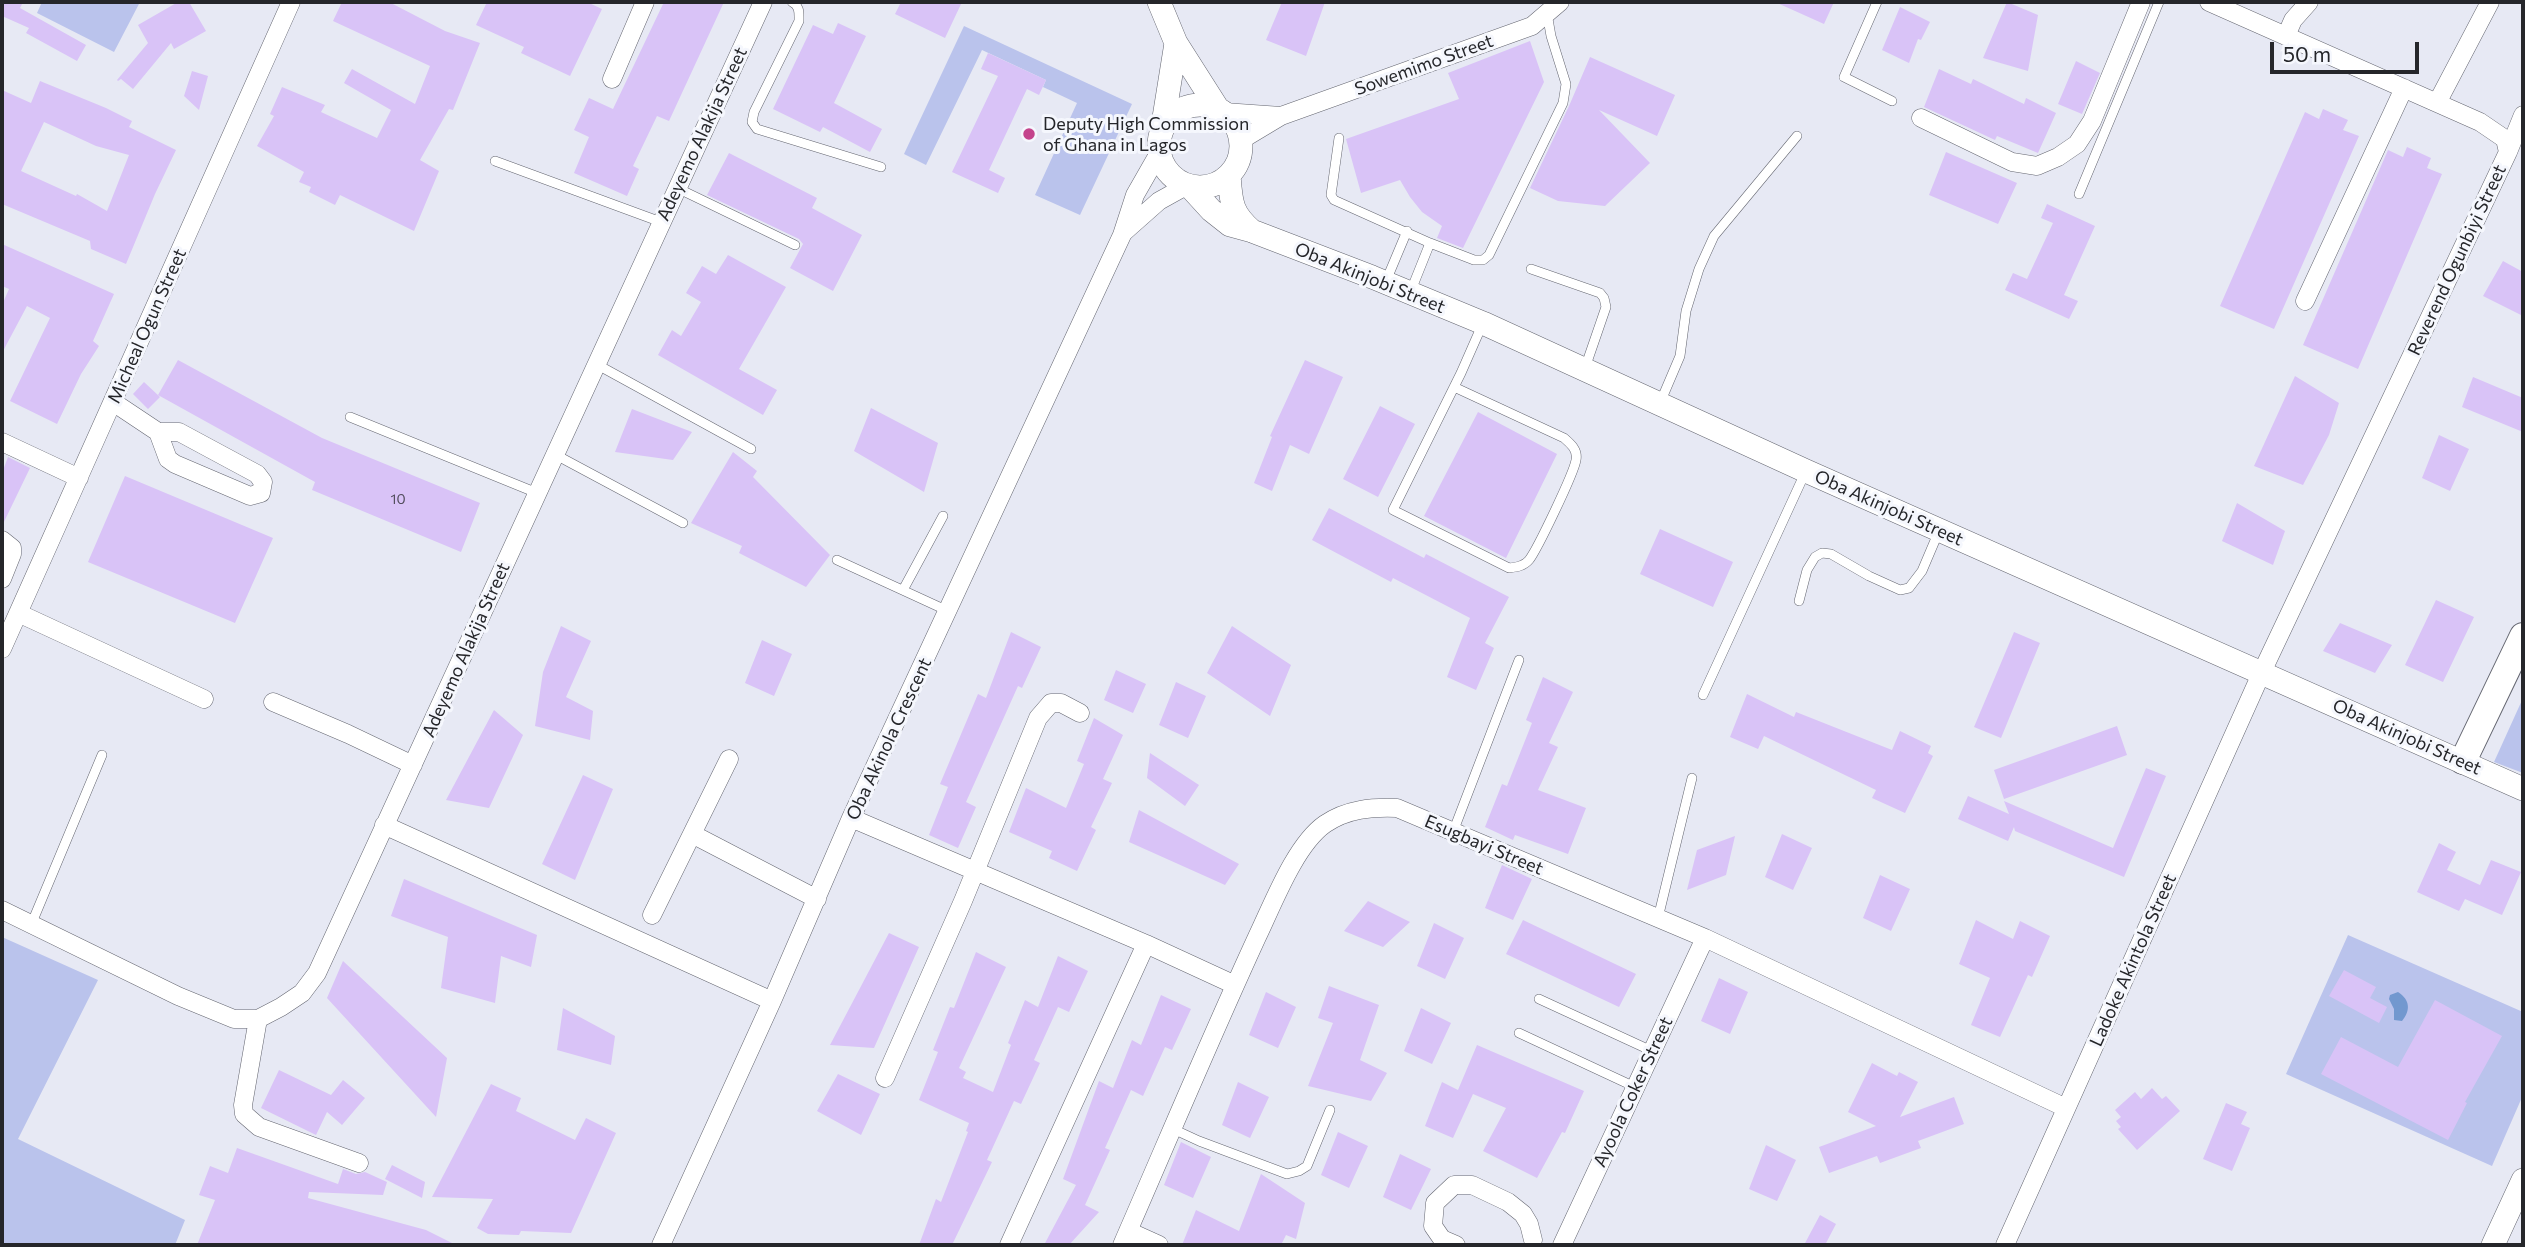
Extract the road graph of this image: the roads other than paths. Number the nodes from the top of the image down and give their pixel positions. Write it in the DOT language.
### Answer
graph roads {
  1 [pos="291,2"];
  2 [pos="645,2"];
  3 [pos="763,2"];
  4 [pos="792,2"];
  5 [pos="1159,2"];
  6 [pos="1877,2"];
  7 [pos="2141,2"];
  8 [pos="2160,2"];
  9 [pos="2209,2"];
  10 [pos="2309,2"];
  11 [pos="2490,2"];
  12 [pos="1553,7"];
  13 [pos="2291,19"];
  14 [pos="1176,43"];
  15 [pos="612,79"];
  16 [pos="2404,88"];
  17 [pos="1892,101"];
  18 [pos="2437,103"];
  19 [pos="1221,111"];
  20 [pos="2523,115"];
  21 [pos="1281,116"];
  22 [pos="1921,118"];
  23 [pos="1797,136"];
  24 [pos="1339,138"];
  25 [pos="1241,140"];
  26 [pos="1160,142"];
  27 [pos="2508,152"];
  28 [pos="495,160"];
  29 [pos="881,167"];
  30 [pos="1229,175"];
  31 [pos="1188,186"];
  32 [pos="677,188"];
  33 [pos="2079,194"];
  34 [pos="661,222"];
  35 [pos="1252,231"];
  36 [pos="1407,231"];
  37 [pos="1122,235"];
  38 [pos="1430,243"];
  39 [pos="795,245"];
  40 [pos="1531,269"];
  41 [pos="1385,283"];
  42 [pos="1410,293"];
  43 [pos="2305,301"];
  44 [pos="1483,323"];
  45 [pos="596,364"];
  46 [pos="1585,370"];
  47 [pos="1454,387"];
  48 [pos="113,402"];
  49 [pos="1660,405"];
  50 [pos="350,417"];
  51 [pos="159,432"];
  52 [pos="2,442"];
  53 [pos="751,449"];
  54 [pos="556,455"];
  55 [pos="1806,471"];
  56 [pos="79,478"];
  57 [pos="537,493"];
  58 [pos="943,516"];
  59 [pos="683,523"];
  60 [pos="1939,530"];
  61 [pos="2,540"];
  62 [pos="837,560"];
  63 [pos="2,579"];
  64 [pos="903,590"];
  65 [pos="1800,601"];
  66 [pos="948,611"];
  67 [pos="18,613"];
  68 [pos="2523,636"];
  69 [pos="2,649"];
  70 [pos="1519,660"];
  71 [pos="2261,674"];
  72 [pos="1703,695"];
  73 [pos="204,699"];
  74 [pos="273,702"];
  75 [pos="1080,713"];
  76 [pos="102,755"];
  77 [pos="729,759"];
  78 [pos="2463,761"];
  79 [pos="413,765"];
  80 [pos="1692,778"];
  81 [pos="2523,789"];
  82 [pos="851,818"];
  83 [pos="384,825"];
  84 [pos="1453,831"];
  85 [pos="692,834"];
  86 [pos="975,872"];
  87 [pos="817,899"];
  88 [pos="2,911"];
  89 [pos="652,915"];
  90 [pos="1658,918"];
  91 [pos="31,925"];
  92 [pos="1705,939"];
  93 [pos="1146,944"];
  94 [pos="1235,985"];
  95 [pos="1539,999"];
  96 [pos="772,1001"];
  97 [pos="258,1020"];
  98 [pos="1518,1033"];
  99 [pos="1652,1051"];
  100 [pos="885,1078"];
  101 [pos="1635,1087"];
  102 [pos="2066,1108"];
  103 [pos="1330,1110"];
  104 [pos="1173,1129"];
  105 [pos="359,1163"];
  106 [pos="2523,1180"];
  107 [pos="2518,1206"];
  108 [pos="1125,1238"];
  109 [pos="1535,1244"];
  110 [pos="661,1245"];
  111 [pos="1009,1245"];
  112 [pos="1159,1245"];
  113 [pos="1456,1245"];
  114 [pos="1562,1245"];
  115 [pos="2004,1245"];
  116 [pos="2493,1245"];
  1 -- 48 [label="street, Micheal Ogun Street"];
  2 -- 15 [label="street"];
  3 -- 32 [label="street, Adeyemo Alakija Street"];
  4 -- 29 [label="lane"];
  5 -- 14 [label="street"];
  6 -- 17 [label="lane"];
  7 -- 22 [label="street"];
  8 -- 33 [label="lane"];
  9 -- 13 [label="street, Reverend Ogunbiyi Street"];
  10 -- 13 [label="street"];
  11 -- 18 [label="street"];
  12 -- 21 [label="street, Sowemimo Street"];
  12 -- 38 [label="lane"];
  13 -- 16 [label="street, Reverend Ogunbiyi Street"];
  14 -- 19 [label="street"];
  14 -- 26 [label="street"];
  16 -- 18 [label="street, Reverend Ogunbiyi Street"];
  16 -- 43 [label="street"];
  18 -- 27 [label="street, Reverend Ogunbiyi Street"];
  19 -- 21 [label="street, Sowemimo Street"];
  19 -- 25 [label="street"];
  19 -- 26 [label="street"];
  20 -- 27 [label="street"];
  21 -- 25 [label="street, Sowemimo Street"];
  23 -- 49 [label="lane"];
  24 -- 36 [label="lane"];
  25 -- 30 [label="street"];
  26 -- 31 [label="street"];
  26 -- 37 [label="street, Oba Akinola Crescent"];
  27 -- 71 [label="street, Reverend Ogunbiyi Street"];
  28 -- 34 [label="lane"];
  30 -- 31 [label="street"];
  30 -- 35 [label="street"];
  31 -- 35 [label="street, Oba Akinjobi Street"];
  31 -- 37 [label="street, Oba Akinola Crescent"];
  32 -- 34 [label="street, Adeyemo Alakija Street"];
  32 -- 39 [label="lane"];
  34 -- 45 [label="street, Adeyemo Alakija Street"];
  35 -- 41 [label="street, Oba Akinjobi Street"];
  36 -- 38 [label="lane"];
  36 -- 41 [label="lane"];
  37 -- 66 [label="street, Oba Akinola Crescent"];
  38 -- 42 [label="lane"];
  40 -- 46 [label="lane"];
  41 -- 42 [label="street, Oba Akinjobi Street"];
  42 -- 44 [label="street, Oba Akinjobi Street"];
  44 -- 46 [label="street, Oba Akinjobi Street"];
  44 -- 47 [label="lane"];
  45 -- 53 [label="lane"];
  45 -- 54 [label="street, Adeyemo Alakija Street"];
  46 -- 49 [label="street, Oba Akinjobi Street"];
  47 -- 47 [label="lane"];
  48 -- 51 [label="street"];
  48 -- 56 [label="street, Micheal Ogun Street"];
  49 -- 55 [label="street, Oba Akinjobi Street"];
  50 -- 57 [label="lane"];
  51 -- 51 [label="street"];
  52 -- 56 [label="street"];
  54 -- 57 [label="street, Adeyemo Alakija Street"];
  54 -- 59 [label="lane"];
  55 -- 60 [label="street, Oba Akinjobi Street"];
  55 -- 72 [label="lane"];
  56 -- 67 [label="street, Micheal Ogun Street"];
  57 -- 79 [label="street, Adeyemo Alakija Street"];
  58 -- 64 [label="lane"];
  60 -- 65 [label="lane"];
  60 -- 71 [label="street, Oba Akinjobi Street"];
  61 -- 63 [label="street"];
  62 -- 64 [label="lane"];
  64 -- 66 [label="lane"];
  66 -- 82 [label="street, Oba Akinola Crescent"];
  67 -- 69 [label="street, Micheal Ogun Street"];
  67 -- 73 [label="street"];
  68 -- 78 [label="main road"];
  70 -- 84 [label="lane"];
  71 -- 78 [label="street, Oba Akinjobi Street"];
  71 -- 102 [label="street, Ladoke Akintola Street"];
  74 -- 79 [label="street"];
  75 -- 86 [label="street"];
  76 -- 91 [label="lane"];
  77 -- 85 [label="street"];
  78 -- 81 [label="street, Oba Akinjobi Street"];
  79 -- 83 [label="street, Adeyemo Alakija Street"];
  80 -- 90 [label="lane"];
  82 -- 86 [label="street"];
  82 -- 87 [label="street, Oba Akinola Crescent"];
  83 -- 96 [label="street"];
  83 -- 97 [label="street, Adeyemo Alakija Street"];
  84 -- 90 [label="street, Esugbayi Street"];
  84 -- 94 [label="street, Esugbayi Street"];
  85 -- 87 [label="street"];
  85 -- 89 [label="street"];
  86 -- 93 [label="street"];
  86 -- 100 [label="street"];
  87 -- 96 [label="street, Oba Akinola Crescent"];
  88 -- 91 [label="street"];
  90 -- 92 [label="street, Esugbayi Street"];
  91 -- 97 [label="street"];
  92 -- 99 [label="street, Ayoola Coker Street"];
  92 -- 102 [label="street, Esugbayi Street"];
  93 -- 94 [label="street"];
  93 -- 111 [label="street"];
  94 -- 104 [label="street, Esugbayi Street"];
  95 -- 99 [label="lane"];
  96 -- 110 [label="street, Oba Akinola Crescent"];
  97 -- 105 [label="street"];
  98 -- 101 [label="lane"];
  99 -- 101 [label="street, Ayoola Coker Street"];
  101 -- 114 [label="street, Ayoola Coker Street"];
  102 -- 115 [label="street, Ladoke Akintola Street"];
  103 -- 104 [label="lane"];
  104 -- 108 [label="street, Esugbayi Street"];
  106 -- 107 [label="street"];
  107 -- 116 [label="street"];
  108 -- 112 [label="street"];
  109 -- 113 [label="street"];
}
